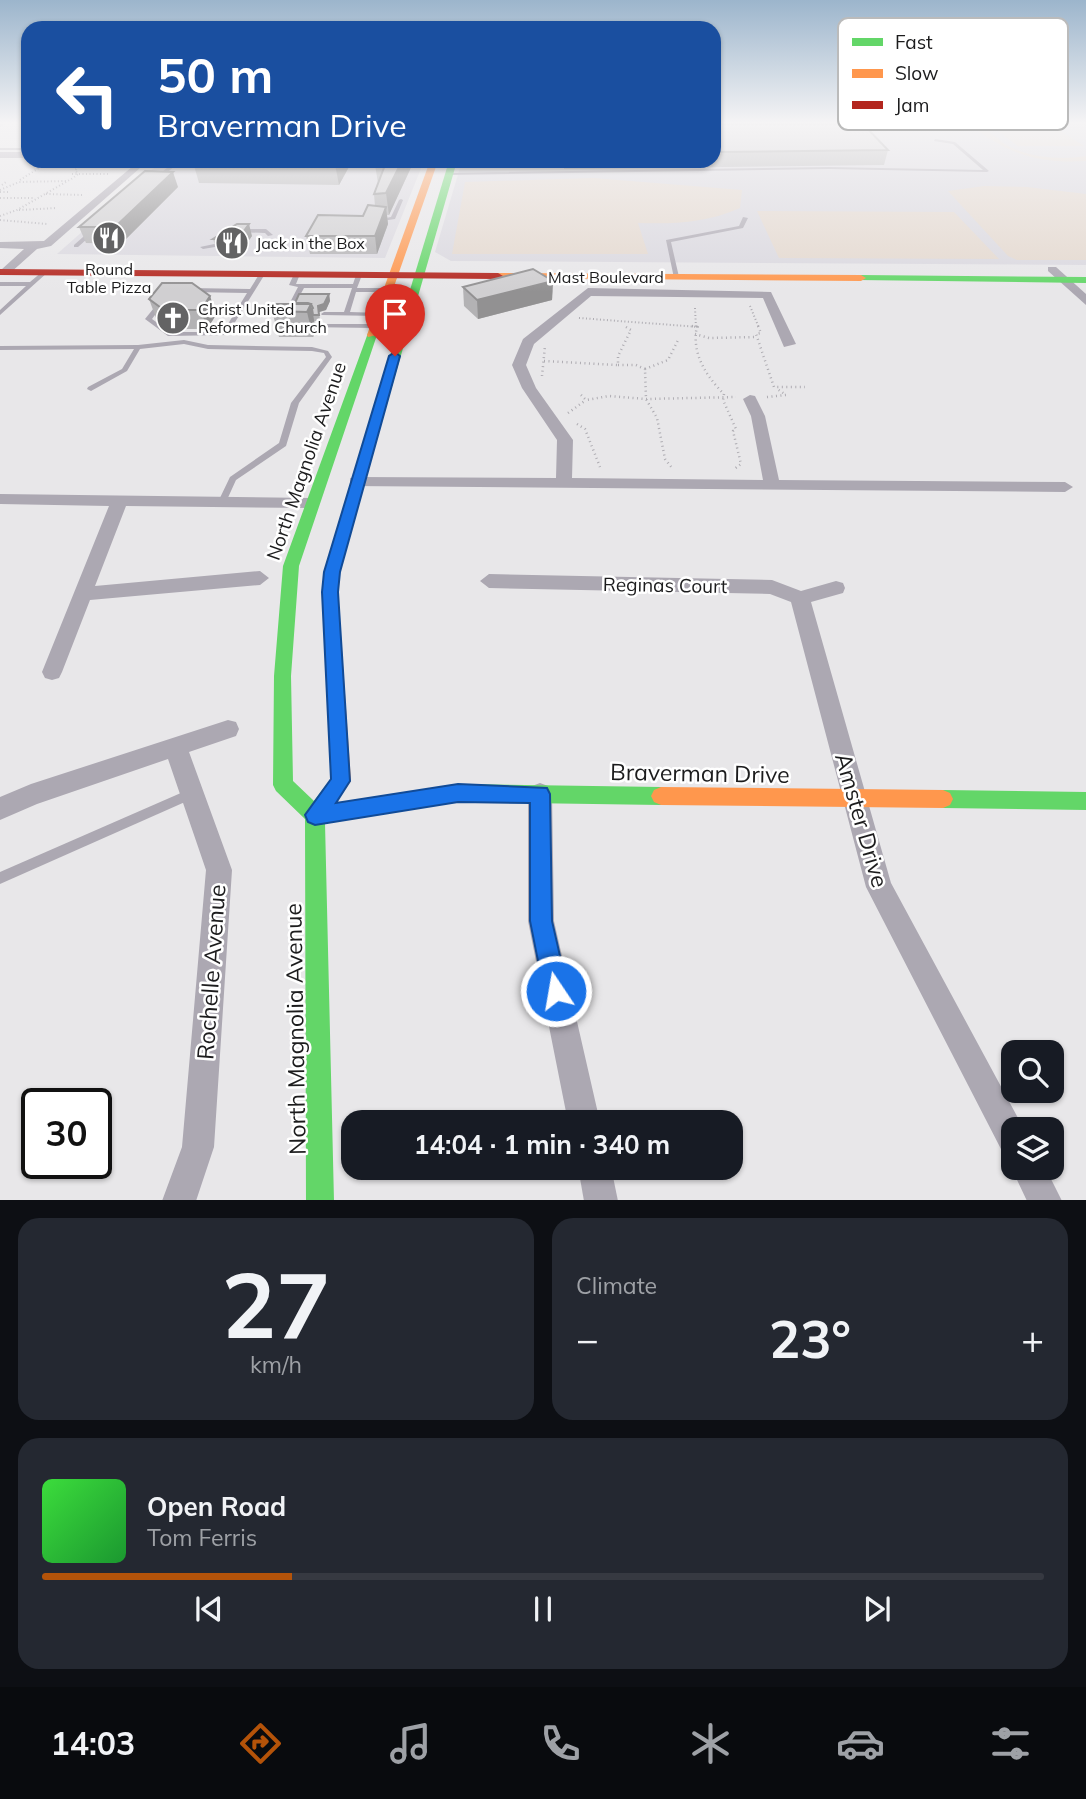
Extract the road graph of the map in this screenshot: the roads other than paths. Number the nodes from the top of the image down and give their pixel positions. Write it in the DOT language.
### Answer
graph roads {
  1 [pos="122,180"];
  2 [pos="152,180"];
  3 [pos="427,180"];
  4 [pos="447,180"];
  5 [pos="149,181"];
  6 [pos="401,200"];
  7 [pos="371,216"];
  8 [pos="745,218"];
  9 [pos="100,225"];
  10 [pos="231,233"];
  11 [pos="270,235"];
  12 [pos="222,241"];
  13 [pos="0,245"];
  14 [pos="34,246"];
  15 [pos="76,246"];
  16 [pos="203,247"];
  17 [pos="1086,269"];
  18 [pos="421,270"];
  19 [pos="4,271"];
  20 [pos="45,272"];
  21 [pos="675,273"];
  22 [pos="262,274"];
  23 [pos="1058,274"];
  24 [pos="392,277"];
  25 [pos="760,278"];
  26 [pos="300,280"];
  27 [pos="1086,281"];
  28 [pos="183,282"];
  29 [pos="356,283"];
  30 [pos="32,284"];
  31 [pos="251,291"];
  32 [pos="767,295"];
  33 [pos="164,300"];
  34 [pos="1086,302"];
  35 [pos="0,313"];
  36 [pos="288,314"];
  37 [pos="298,314"];
  38 [pos="324,314"];
  39 [pos="346,314"];
  40 [pos="377,320"];
  41 [pos="283,323"];
  42 [pos="295,326"];
  43 [pos="789,344"];
  44 [pos="138,347"];
  45 [pos="0,348"];
  46 [pos="91,389"];
  47 [pos="750,399"];
  48 [pos="356,482"];
  49 [pos="564,484"];
  50 [pos="772,486"];
  51 [pos="1065,488"];
  52 [pos="0,499"];
  53 [pos="120,500"];
  54 [pos="222,502"];
  55 [pos="312,503"];
  56 [pos="260,579"];
  57 [pos="489,581"];
  58 [pos="836,588"];
  59 [pos="330,592"];
  60 [pos="84,594"];
  61 [pos="800,598"];
  62 [pos="52,672"];
  63 [pos="228,729"];
  64 [pos="177,747"];
  65 [pos="190,794"];
  66 [pos="540,794"];
  67 [pos="855,797"];
  68 [pos="1086,801"];
  69 [pos="0,809"];
  70 [pos="315,815"];
  71 [pos="0,878"];
  72 [pos="581,1110"];
  73 [pos="1001,1117"];
  74 [pos="597,1180"];
  75 [pos="1034,1180"];
  76 [pos="179,1200"];
  77 [pos="320,1200"];
  78 [pos="601,1200"];
  79 [pos="1045,1200"];
  1 -- 14 [label="street"];
  2 -- 5 [label="lane"];
  3 -- 24 [label="main road, North Magnolia Avenue"];
  4 -- 18 [label="main road"];
  6 -- 7 [label="lane"];
  8 -- 21 [label="lane"];
  9 -- 15 [label="lane"];
  10 -- 11 [label="lane"];
  12 -- 16 [label="lane"];
  13 -- 14 [label="street"];
  14 -- 19 [label="street"];
  17 -- 23 [label="main road, Mast Boulevard"];
  18 -- 21 [label="main road, Mast Boulevard"];
  18 -- 24 [label="main road, Mast Boulevard"];
  18 -- 48 [label="main road"];
  19 -- 20 [label="main road, Mast Boulevard"];
  19 -- 24 [label="main road, Mast Boulevard"];
  19 -- 30 [label="lane"];
  20 -- 28 [label="main road, Mast Boulevard"];
  20 -- 30 [label="lane"];
  21 -- 23 [label="main road, Mast Boulevard"];
  21 -- 25 [label="main road, Mast Boulevard"];
  22 -- 26 [label="main road, Mast Boulevard"];
  22 -- 28 [label="main road, Mast Boulevard"];
  22 -- 31 [label="lane"];
  23 -- 25 [label="main road, Mast Boulevard"];
  23 -- 27 [label="main road, Mast Boulevard"];
  23 -- 34 [label="street"];
  24 -- 29 [label="main road, Mast Boulevard"];
  24 -- 40 [label="main road, North Magnolia Avenue"];
  25 -- 32 [label="street"];
  26 -- 29 [label="main road, Mast Boulevard"];
  26 -- 36 [label="lane"];
  28 -- 31 [label="lane"];
  29 -- 39 [label="lane"];
  30 -- 35 [label="lane"];
  31 -- 33 [label="lane"];
  32 -- 43 [label="street"];
  32 -- 49 [label="street"];
  36 -- 37 [label="lane"];
  36 -- 41 [label="lane"];
  38 -- 39 [label="lane"];
  39 -- 40 [label="lane"];
  40 -- 42 [label="lane"];
  40 -- 55 [label="main road, North Magnolia Avenue"];
  44 -- 45 [label="lane"];
  44 -- 46 [label="lane"];
  44 -- 54 [label="lane"];
  47 -- 50 [label="street"];
  48 -- 49 [label="street"];
  48 -- 59 [label="main road"];
  49 -- 50 [label="street"];
  50 -- 51 [label="street"];
  52 -- 53 [label="street"];
  53 -- 54 [label="street"];
  53 -- 60 [label="street"];
  54 -- 55 [label="street"];
  55 -- 59 [label="main road"];
  55 -- 70 [label="main road, North Magnolia Avenue"];
  56 -- 60 [label="street"];
  57 -- 61 [label="street, Reginas Court"];
  58 -- 61 [label="street"];
  59 -- 70 [label="main road"];
  60 -- 62 [label="street"];
  61 -- 67 [label="street, Amster Drive"];
  63 -- 64 [label="street"];
  64 -- 65 [label="street, Rochelle Avenue"];
  64 -- 69 [label="street"];
  65 -- 71 [label="lane"];
  65 -- 76 [label="street, Rochelle Avenue"];
  66 -- 67 [label="main road, Braverman Drive"];
  66 -- 70 [label="main road, Braverman Drive"];
  66 -- 72 [label="street"];
  67 -- 68 [label="main road, Braverman Drive"];
  67 -- 73 [label="street, Amster Drive"];
  70 -- 77 [label="main road, North Magnolia Avenue"];
  74 -- 78 [label="street"];
  75 -- 79 [label="street"];
}
